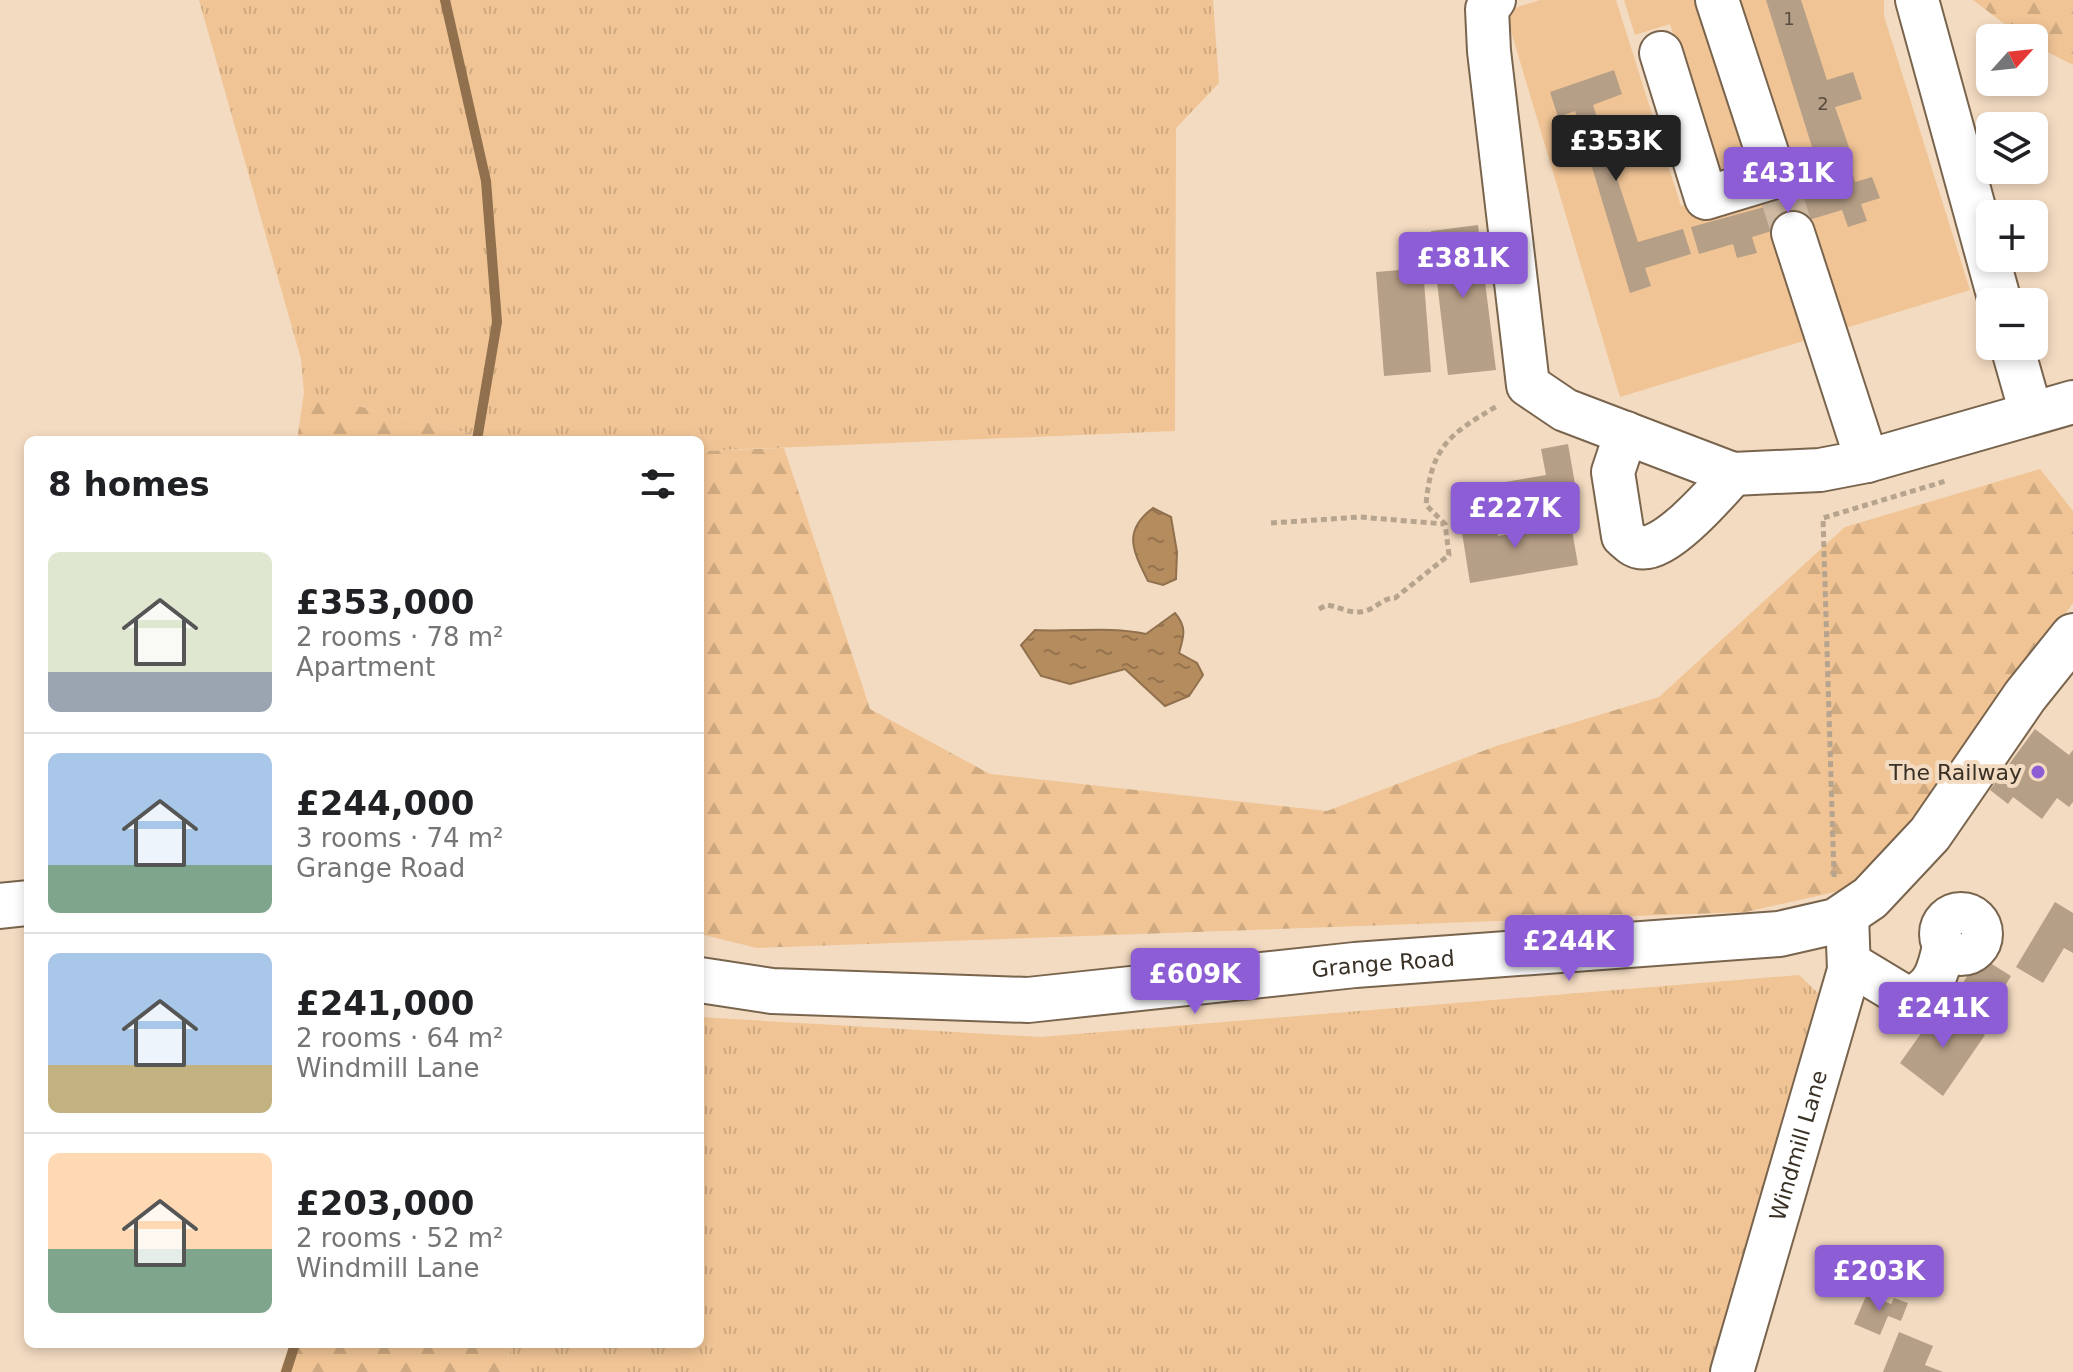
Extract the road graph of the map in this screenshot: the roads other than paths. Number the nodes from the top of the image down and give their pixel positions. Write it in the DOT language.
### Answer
graph roads {
  1 [pos="1494,0"];
  2 [pos="1717,0"];
  3 [pos="1917,0"];
  4 [pos="1661,53"];
  5 [pos="1793,233"];
  6 [pos="1996,288"];
  7 [pos="2016,360"];
  8 [pos="2073,402"];
  9 [pos="2031,413"];
  10 [pos="1626,433"];
  11 [pos="1867,461"];
  12 [pos="1733,474"];
  13 [pos="2073,636"];
  14 [pos="24,903"];
  15 [pos="0,906"];
  16 [pos="1841,918"];
  17 [pos="1944,946"];
  18 [pos="1849,963"];
  19 [pos="704,981"];
  20 [pos="1732,1372"];
  1 -- 10 [label="street"];
  2 -- 4 [label="street"];
  3 -- 6 [label="street"];
  5 -- 11 [label="street"];
  7 -- 9 [label="street"];
  8 -- 9 [label="street"];
  9 -- 11 [label="street"];
  10 -- 12 [label="street"];
  10 -- 12 [label="street"];
  11 -- 12 [label="street"];
  13 -- 16 [label="main road, Grange Road"];
  14 -- 15 [label="main road"];
  16 -- 18 [label="street, Windmill Lane"];
  16 -- 19 [label="main road, Grange Road"];
  17 -- 18 [label="street"];
  18 -- 20 [label="street, Windmill Lane"];
}
